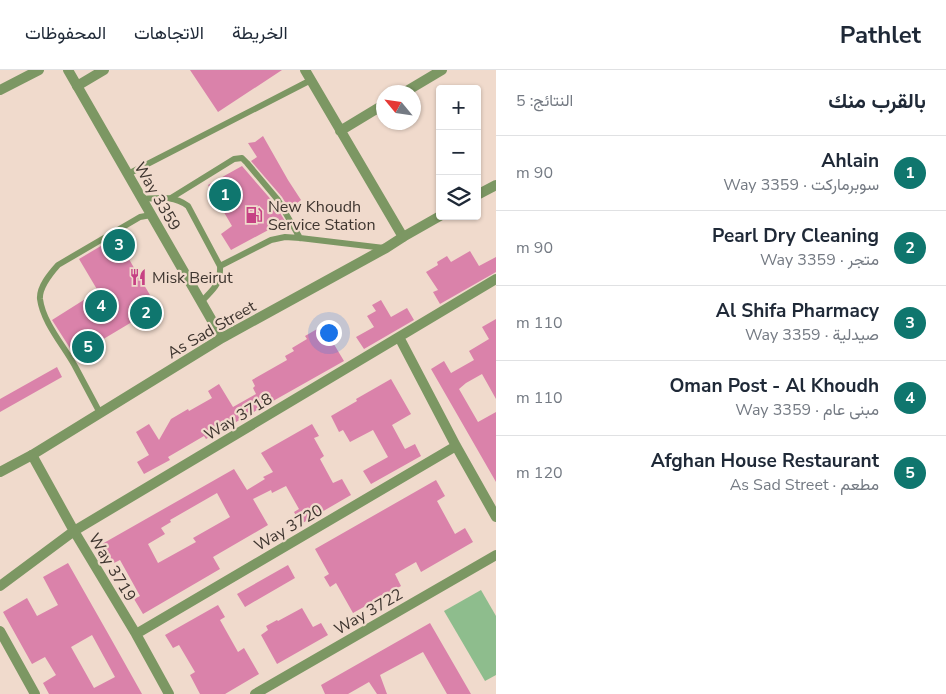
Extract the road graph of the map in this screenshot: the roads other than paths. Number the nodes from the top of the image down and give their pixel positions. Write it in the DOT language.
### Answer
graph roads {
  1 [pos="39,70"];
  2 [pos="68,70"];
  3 [pos="104,70"];
  4 [pos="305,70"];
  5 [pos="442,70"];
  6 [pos="311,80"];
  7 [pos="417,85"];
  8 [pos="77,86"];
  9 [pos="0,90"];
  10 [pos="376,110"];
  11 [pos="340,131"];
  12 [pos="128,174"];
  13 [pos="496,185"];
  14 [pos="481,193"];
  15 [pos="171,198"];
  16 [pos="142,199"];
  17 [pos="151,215"];
  18 [pos="436,218"];
  19 [pos="403,237"];
  20 [pos="300,238"];
  21 [pos="386,248"];
  22 [pos="220,266"];
  23 [pos="495,282"];
  24 [pos="201,302"];
  25 [pos="399,337"];
  26 [pos="222,338"];
  27 [pos="100,413"];
  28 [pos="456,446"];
  29 [pos="32,455"];
  30 [pos="0,472"];
  31 [pos="496,517"];
  32 [pos="74,531"];
  33 [pos="496,554"];
  34 [pos="0,586"];
  35 [pos="0,630"];
  36 [pos="136,634"];
  37 [pos="35,694"];
  38 [pos="170,694"];
  39 [pos="255,694"];
  1 -- 9 [label="street"];
  2 -- 8 [label="street, Way 3359"];
  3 -- 8 [label="street"];
  4 -- 6 [label="street"];
  5 -- 7 [label="street"];
  6 -- 11 [label="street"];
  6 -- 12 [label="lane"];
  8 -- 12 [label="street, Way 3359"];
  10 -- 11 [label="street"];
  11 -- 19 [label="street"];
  12 -- 16 [label="street, Way 3359"];
  13 -- 14 [label="street"];
  15 -- 16 [label="lane"];
  15 -- 20 [label="lane"];
  15 -- 22 [label="lane"];
  16 -- 17 [label="street, Way 3359"];
  17 -- 24 [label="street, Way 3359"];
  17 -- 27 [label="lane"];
  18 -- 19 [label="street, As Sad Street"];
  19 -- 21 [label="street, As Sad Street"];
  20 -- 21 [label="lane"];
  20 -- 22 [label="lane"];
  21 -- 26 [label="street, As Sad Street"];
  22 -- 24 [label="lane"];
  23 -- 25 [label="street, Way 3718"];
  24 -- 26 [label="street, Way 3359"];
  25 -- 28 [label="street"];
  25 -- 32 [label="street, Way 3718"];
  26 -- 27 [label="street, As Sad Street"];
  27 -- 29 [label="street, As Sad Street"];
  28 -- 31 [label="street"];
  28 -- 36 [label="street, Way 3720"];
  29 -- 30 [label="street, As Sad Street"];
  29 -- 32 [label="street, Way 3719"];
  32 -- 34 [label="street, Way 3718"];
  32 -- 36 [label="street, Way 3719"];
  33 -- 39 [label="street, Way 3722"];
  35 -- 37 [label="street"];
  36 -- 38 [label="street, Way 3719"];
}
